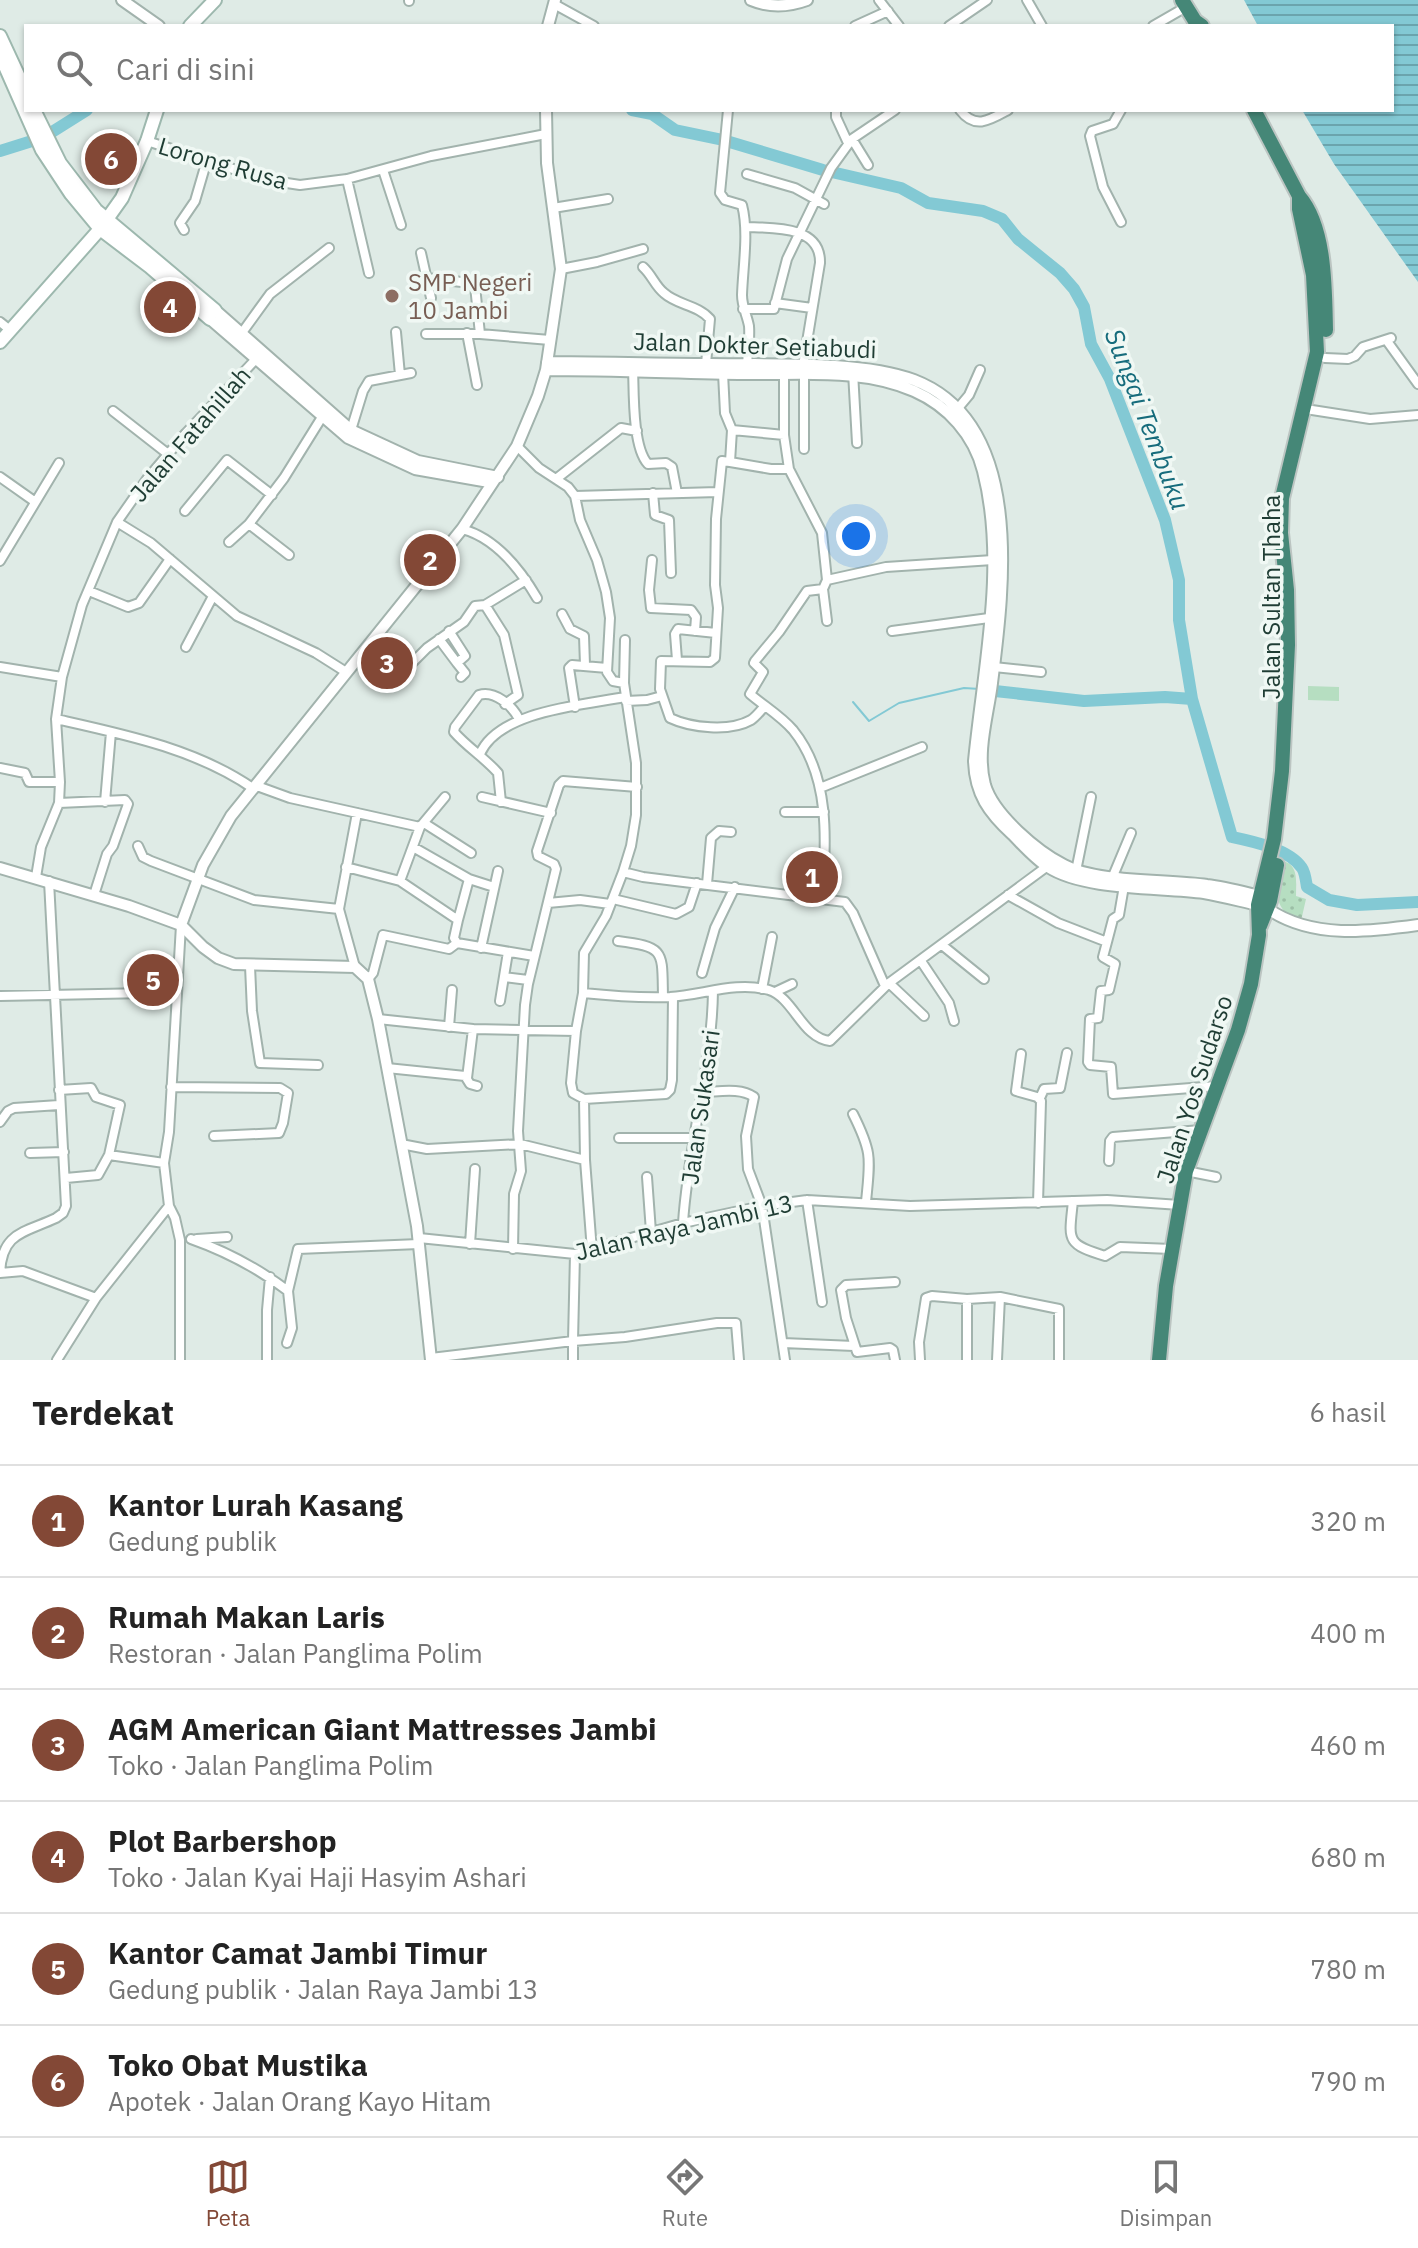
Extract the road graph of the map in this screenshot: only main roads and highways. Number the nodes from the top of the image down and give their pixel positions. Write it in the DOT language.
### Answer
graph roads {
  1 [pos="215,0"];
  2 [pos="1187,2"];
  3 [pos="193,24"];
  4 [pos="1202,24"];
  5 [pos="0,36"];
  6 [pos="0,55"];
  7 [pos="24,88"];
  8 [pos="24,109"];
  9 [pos="25,112"];
  10 [pos="35,112"];
  11 [pos="156,112"];
  12 [pos="1255,112"];
  13 [pos="102,225"];
  14 [pos="1320,303"];
  15 [pos="213,315"];
  16 [pos="5,326"];
  17 [pos="0,342"];
  18 [pos="1300,438"];
  19 [pos="1264,903"];
  20 [pos="1159,1360"];
  1 -- 3 [label="main road"];
  2 -- 4 [label="highway"];
  5 -- 7 [label="main road"];
  6 -- 8 [label="main road"];
  9 -- 13 [label="main road"];
  10 -- 13 [label="main road"];
  11 -- 13 [label="main road"];
  12 -- 14 [label="highway, Jalan Sultan Thaha"];
  13 -- 15 [label="main road"];
  13 -- 16 [label="main road"];
  14 -- 18 [label="highway, Jalan Sultan Thaha"];
  14 -- 18 [label="highway, Jalan Sultan Thaha"];
  16 -- 17 [label="main road"];
  18 -- 19 [label="highway, Jalan Sultan Thaha"];
  19 -- 20 [label="highway, Jalan Yos Sudarso"];
}
